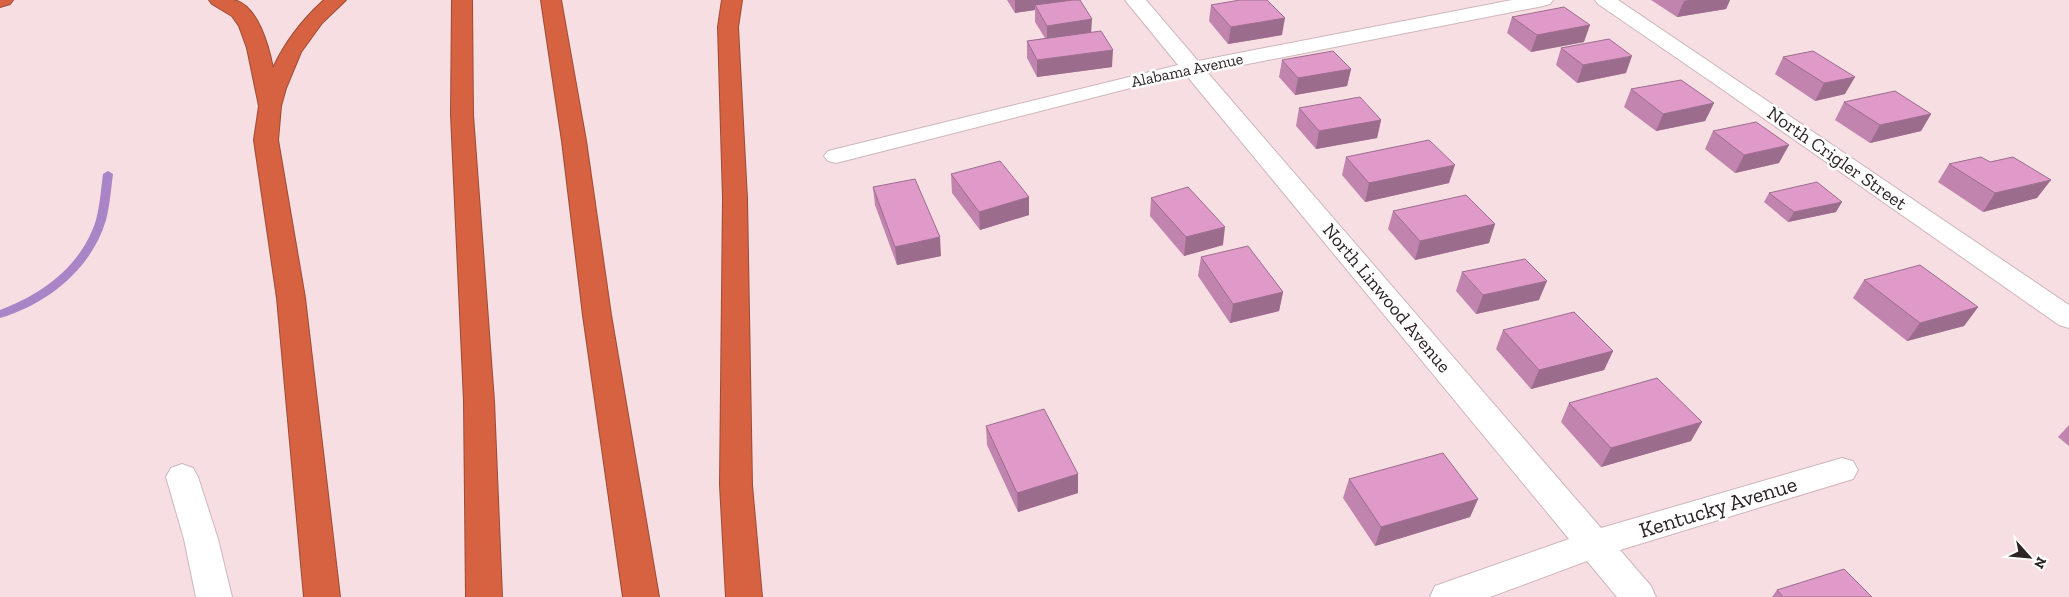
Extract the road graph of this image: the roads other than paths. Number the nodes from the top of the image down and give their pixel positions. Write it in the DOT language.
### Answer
graph roads {
  1 [pos="219,0"];
  2 [pos="336,0"];
  3 [pos="462,0"];
  4 [pos="551,0"];
  5 [pos="716,0"];
  6 [pos="732,0"];
  7 [pos="1135,0"];
  8 [pos="1543,0"];
  9 [pos="1605,0"];
  10 [pos="728,27"];
  11 [pos="1194,68"];
  12 [pos="270,106"];
  13 [pos="836,156"];
  14 [pos="2069,318"];
  15 [pos="1842,470"];
  16 [pos="182,477"];
  17 [pos="1594,544"];
  18 [pos="214,597"];
  19 [pos="322,597"];
  20 [pos="484,597"];
  21 [pos="641,597"];
  22 [pos="744,597"];
  23 [pos="1448,597"];
  24 [pos="1638,597"];
  1 -- 12 [label="highway"];
  2 -- 12 [label="highway"];
  3 -- 20 [label="highway"];
  4 -- 21 [label="highway"];
  5 -- 10 [label="highway"];
  6 -- 10 [label="highway"];
  7 -- 11 [label="street, North Linwood Avenue"];
  8 -- 11 [label="street, Alabama Avenue"];
  9 -- 14 [label="street, North Crigler Street"];
  10 -- 22 [label="highway"];
  11 -- 13 [label="street, Alabama Avenue"];
  11 -- 17 [label="street, North Linwood Avenue"];
  12 -- 19 [label="highway"];
  15 -- 17 [label="street, Kentucky Avenue"];
  16 -- 18 [label="street"];
  17 -- 23 [label="street, Kentucky Avenue"];
  17 -- 24 [label="street, North Linwood Avenue"];
}
